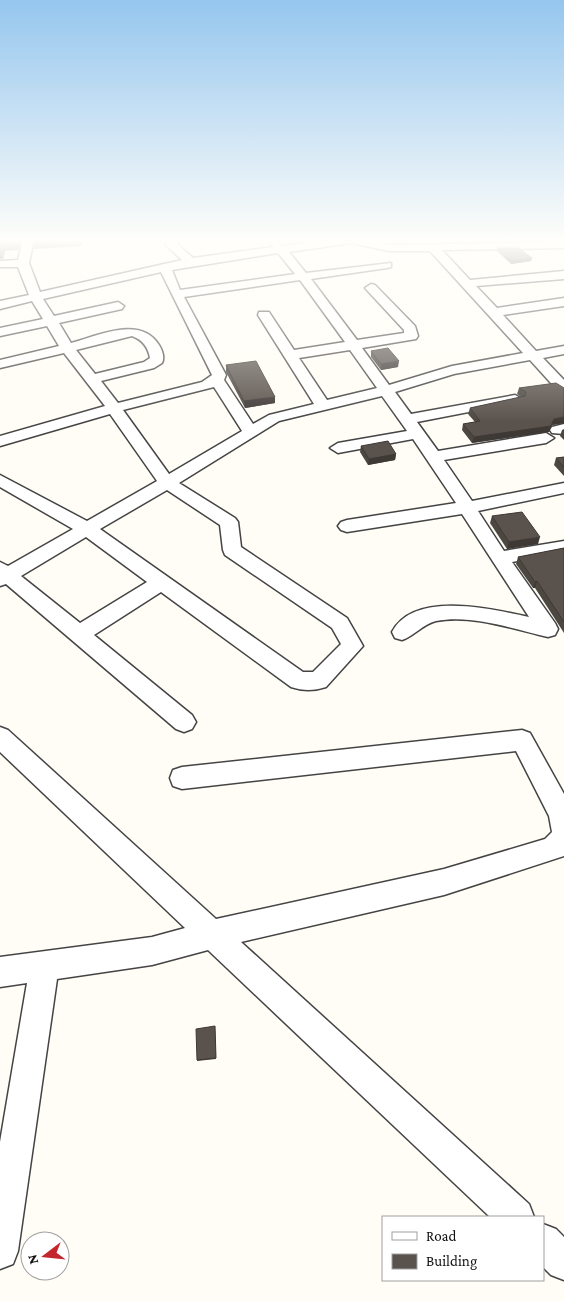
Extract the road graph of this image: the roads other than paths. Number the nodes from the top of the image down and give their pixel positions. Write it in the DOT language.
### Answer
graph roads {
  1 [pos="24,300"];
  2 [pos="38,300"];
  3 [pos="179,300"];
  4 [pos="320,300"];
  5 [pos="382,300"];
  6 [pos="480,300"];
  7 [pos="564,302"];
  8 [pos="0,305"];
  9 [pos="118,306"];
  10 [pos="492,313"];
  11 [pos="264,315"];
  12 [pos="51,321"];
  13 [pos="0,332"];
  14 [pos="352,346"];
  15 [pos="68,347"];
  16 [pos="564,350"];
  17 [pos="291,355"];
  18 [pos="532,355"];
  19 [pos="0,364"];
  20 [pos="92,379"];
  21 [pos="217,380"];
  22 [pos="563,386"];
  23 [pos="387,390"];
  24 [pos="515,399"];
  25 [pos="322,405"];
  26 [pos="114,408"];
  27 [pos="412,427"];
  28 [pos="251,432"];
  29 [pos="556,432"];
  30 [pos="0,441"];
  31 [pos="338,448"];
  32 [pos="433,457"];
  33 [pos="0,480"];
  34 [pos="167,483"];
  35 [pos="564,488"];
  36 [pos="468,507"];
  37 [pos="347,526"];
  38 [pos="87,529"];
  39 [pos="564,547"];
  40 [pos="499,558"];
  41 [pos="2,574"];
  42 [pos="161,582"];
  43 [pos="556,628"];
  44 [pos="402,632"];
  45 [pos="79,634"];
  46 [pos="184,722"];
  47 [pos="0,737"];
  48 [pos="182,778"];
  49 [pos="564,830"];
  50 [pos="564,836"];
  51 [pos="214,934"];
  52 [pos="44,967"];
  53 [pos="0,972"];
  54 [pos="515,1216"];
  55 [pos="544,1243"];
  56 [pos="0,1251"];
  57 [pos="564,1262"];
  1 -- 8 [label="street"];
  2 -- 12 [label="street"];
  3 -- 21 [label="street"];
  4 -- 14 [label="street"];
  5 -- 14 [label="street"];
  6 -- 10 [label="street"];
  7 -- 10 [label="street"];
  9 -- 12 [label="street"];
  10 -- 18 [label="street"];
  11 -- 17 [label="street"];
  12 -- 13 [label="street"];
  12 -- 15 [label="street"];
  14 -- 17 [label="street"];
  14 -- 23 [label="street"];
  15 -- 19 [label="street"];
  15 -- 20 [label="street"];
  15 -- 20 [label="street"];
  16 -- 18 [label="street"];
  17 -- 25 [label="street"];
  18 -- 22 [label="street"];
  18 -- 23 [label="street"];
  20 -- 26 [label="street"];
  21 -- 26 [label="street"];
  21 -- 28 [label="street"];
  23 -- 25 [label="street"];
  23 -- 27 [label="street"];
  24 -- 27 [label="street"];
  25 -- 28 [label="street"];
  26 -- 30 [label="street"];
  26 -- 34 [label="street"];
  27 -- 31 [label="street"];
  27 -- 32 [label="street"];
  28 -- 34 [label="street"];
  29 -- 32 [label="street"];
  32 -- 36 [label="street"];
  33 -- 38 [label="street"];
  34 -- 38 [label="street"];
  34 -- 42 [label="street"];
  35 -- 36 [label="street"];
  36 -- 37 [label="street"];
  36 -- 40 [label="street"];
  38 -- 41 [label="street"];
  38 -- 42 [label="street"];
  39 -- 40 [label="street"];
  40 -- 43 [label="street"];
  41 -- 45 [label="street"];
  42 -- 45 [label="street"];
  43 -- 44 [label="street"];
  45 -- 46 [label="street"];
  47 -- 51 [label="street"];
  48 -- 49 [label="street"];
  50 -- 51 [label="street"];
  51 -- 52 [label="street"];
  51 -- 54 [label="street"];
  52 -- 53 [label="street"];
  52 -- 56 [label="street"];
  55 -- 57 [label="street"];
}
